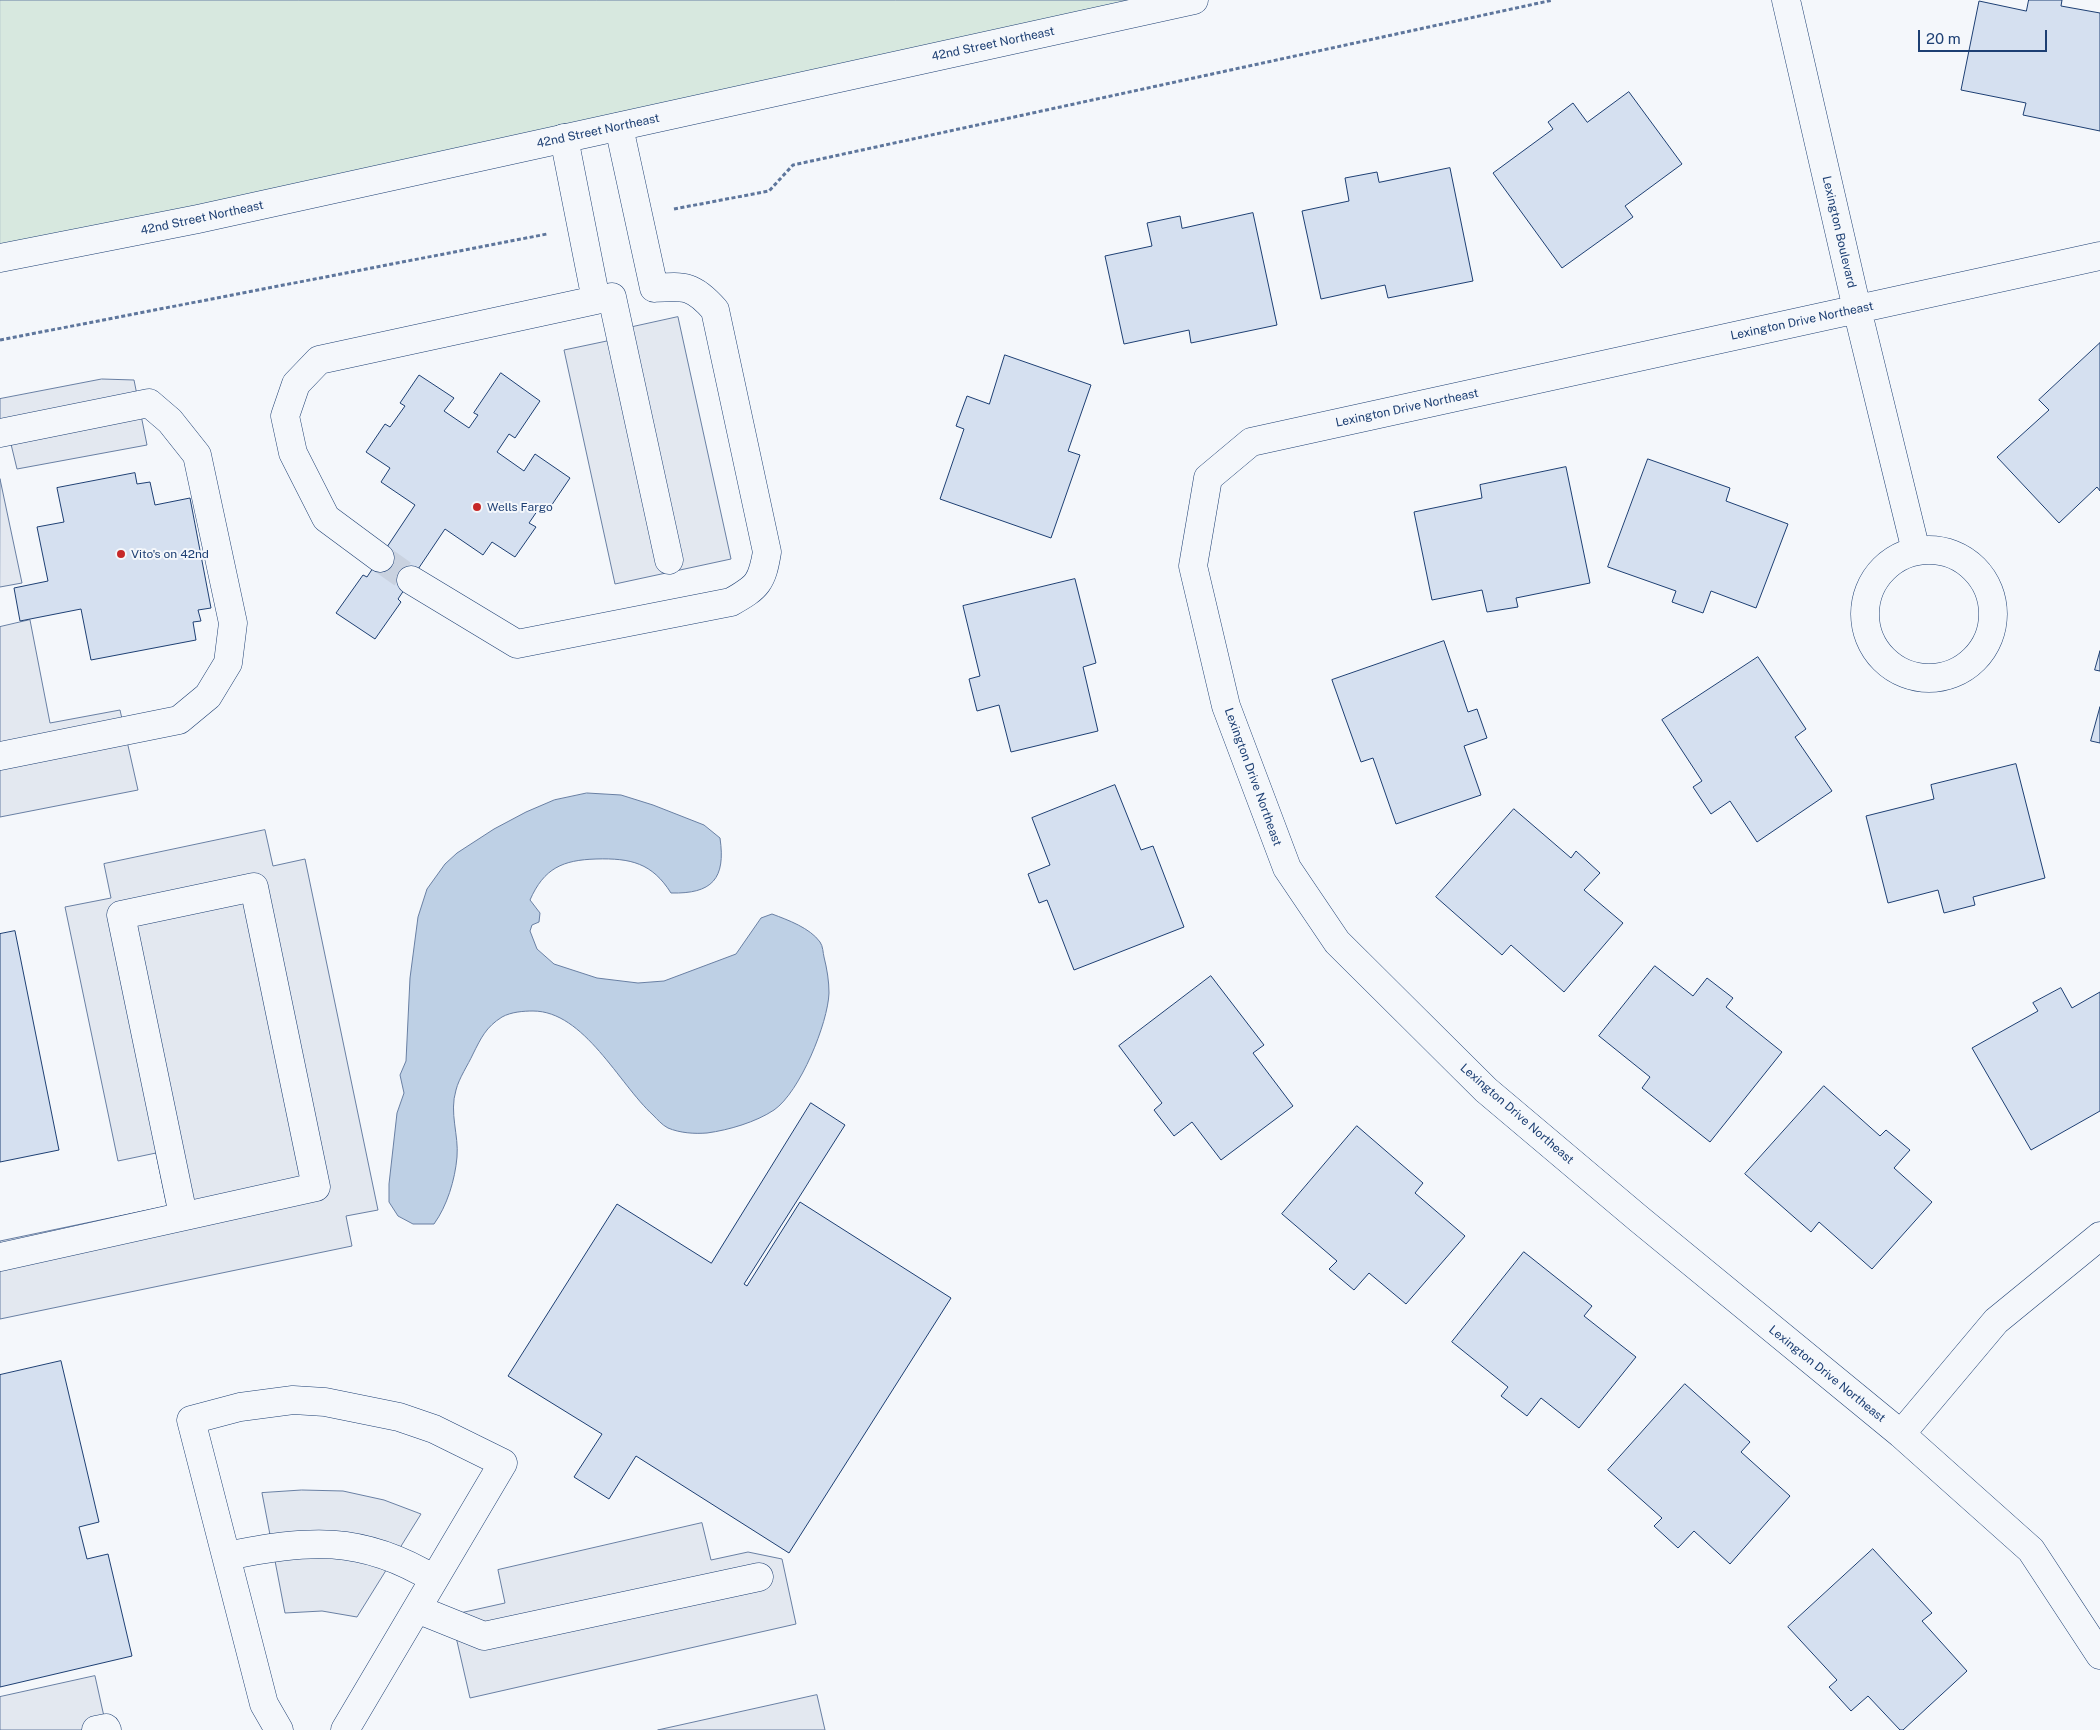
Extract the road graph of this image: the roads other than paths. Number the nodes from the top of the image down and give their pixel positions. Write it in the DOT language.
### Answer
graph roads {
  1 [pos="1194,0"];
  2 [pos="1786,0"];
  3 [pos="619,127"];
  4 [pos="564,138"];
  5 [pos="2100,256"];
  6 [pos="0,258"];
  7 [pos="654,288"];
  8 [pos="604,298"];
  9 [pos="1857,309"];
  10 [pos="0,433"];
  11 [pos="1916,550"];
  12 [pos="380,558"];
  13 [pos="669,560"];
  14 [pos="411,580"];
  15 [pos="0,756"];
  16 [pos="183,1215"];
  17 [pos="2100,1236"];
  18 [pos="0,1257"];
  19 [pos="1901,1434"];
  20 [pos="226,1556"];
  21 [pos="759,1577"];
  22 [pos="434,1579"];
  23 [pos="417,1609"];
  24 [pos="2100,1655"];
  25 [pos="96,1730"];
  26 [pos="106,1730"];
  27 [pos="280,1730"];
  28 [pos="345,1730"];
  1 -- 3 [label="street, 42nd Street Northeast"];
  2 -- 9 [label="street, Lexington Boulevard"];
  3 -- 4 [label="street, 42nd Street Northeast"];
  3 -- 7 [label="street"];
  4 -- 6 [label="street, 42nd Street Northeast"];
  4 -- 8 [label="street"];
  5 -- 9 [label="street, Lexington Drive Northeast"];
  7 -- 8 [label="street"];
  7 -- 14 [label="street"];
  8 -- 12 [label="street"];
  8 -- 13 [label="street"];
  9 -- 11 [label="street, Lexington Boulevard"];
  9 -- 19 [label="street, Lexington Drive Northeast"];
  10 -- 15 [label="street"];
  11 -- 11 [label="street"];
  16 -- 16 [label="street"];
  16 -- 18 [label="street"];
  17 -- 19 [label="street"];
  19 -- 24 [label="street, Lexington Drive Northeast"];
  20 -- 22 [label="street"];
  20 -- 22 [label="street"];
  20 -- 27 [label="street"];
  21 -- 23 [label="street"];
  22 -- 23 [label="street"];
  23 -- 28 [label="street"];
  25 -- 26 [label="street"];
}
